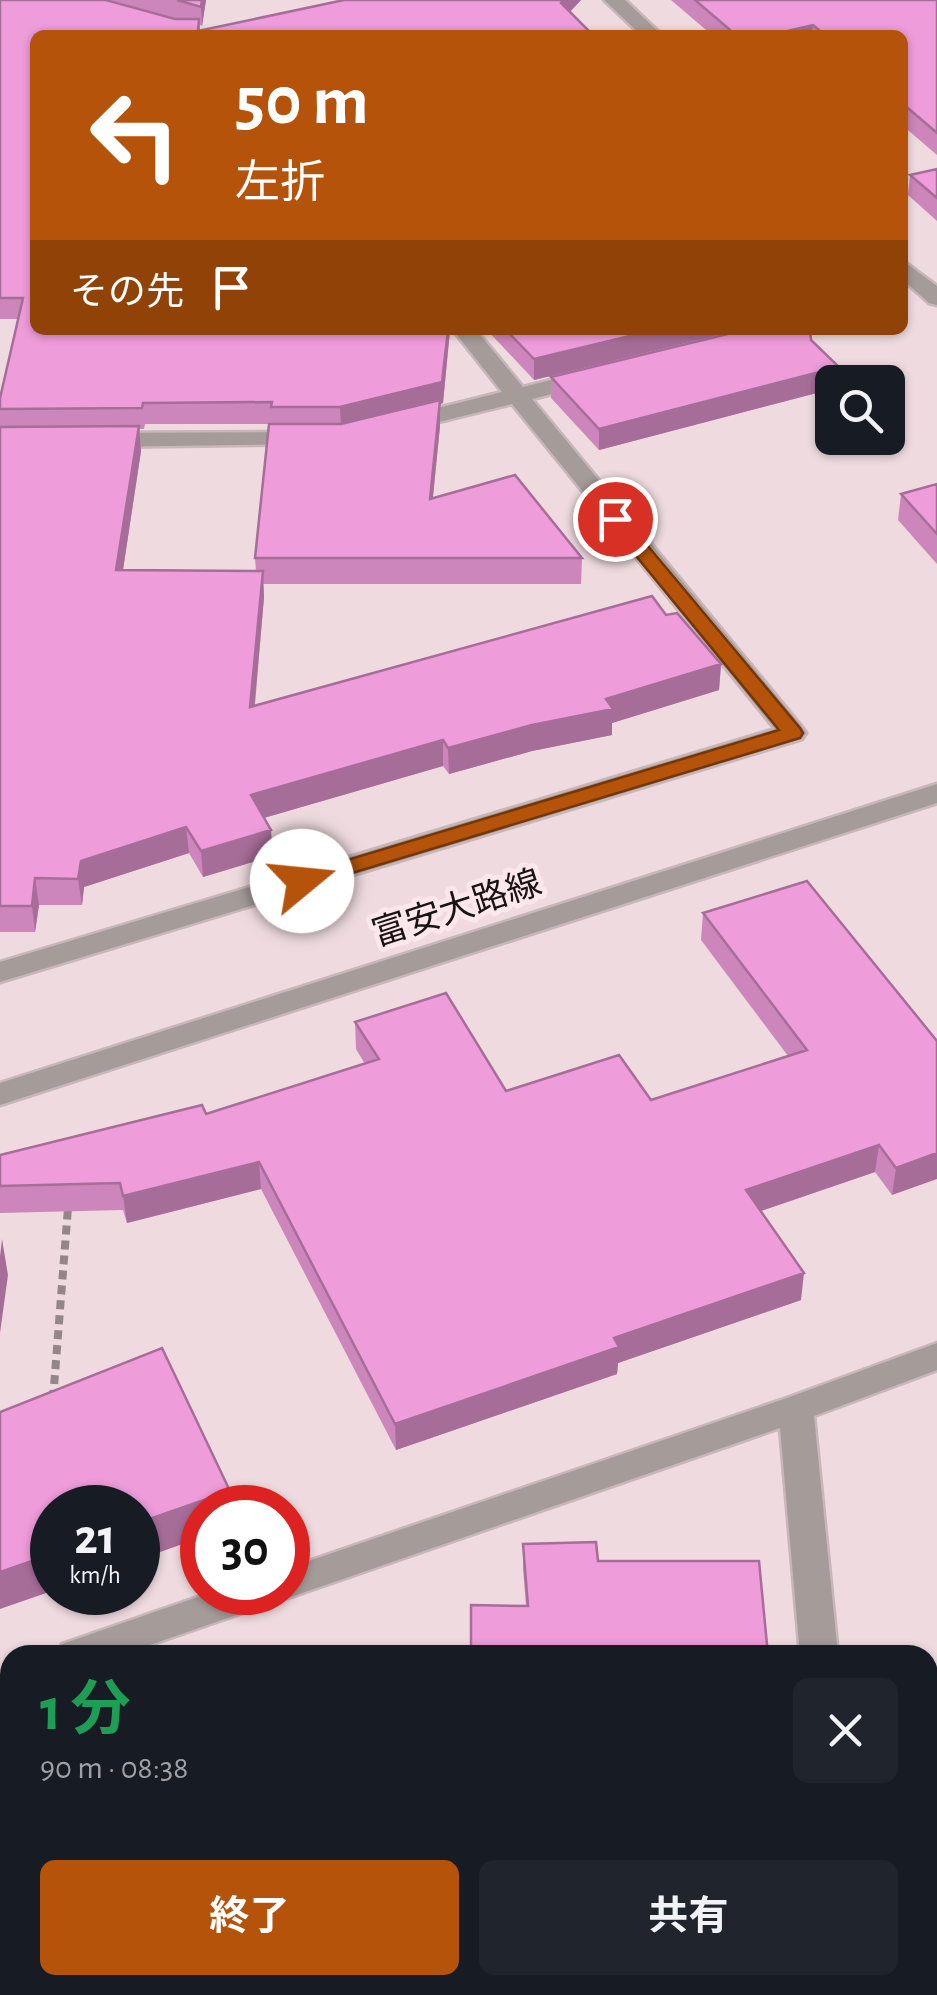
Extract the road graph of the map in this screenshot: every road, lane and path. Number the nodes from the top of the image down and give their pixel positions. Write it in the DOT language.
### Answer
graph roads {
  1 [pos="614,0"];
  2 [pos="647,30"];
  3 [pos="908,271"];
  4 [pos="935,295"];
  5 [pos="908,299"];
  6 [pos="468,335"];
  7 [pos="610,373"];
  8 [pos="514,396"];
  9 [pos="380,430"];
  10 [pos="326,439"];
  11 [pos="78,440"];
  12 [pos="937,793"];
  13 [pos="0,972"];
  14 [pos="0,1094"];
  15 [pos="69,1188"];
  16 [pos="937,1356"];
  17 [pos="53,1402"];
  18 [pos="796,1409"];
  19 [pos="310,1575"];
  20 [pos="191,1615"];
  21 [pos="104,1645"];
  22 [pos="818,1645"];
  1 -- 2 [label="street"];
  3 -- 4 [label="street"];
  4 -- 5 [label="street"];
  6 -- 8 [label="street"];
  7 -- 8 [label="street"];
  8 -- 9 [label="street"];
  8 -- 13 [label="street"];
  10 -- 11 [label="street"];
  12 -- 14 [label="street, 富安大路線"];
  15 -- 17 [label="path"];
  16 -- 18 [label="street"];
  18 -- 19 [label="street"];
  18 -- 22 [label="street"];
  20 -- 21 [label="street"];
}
